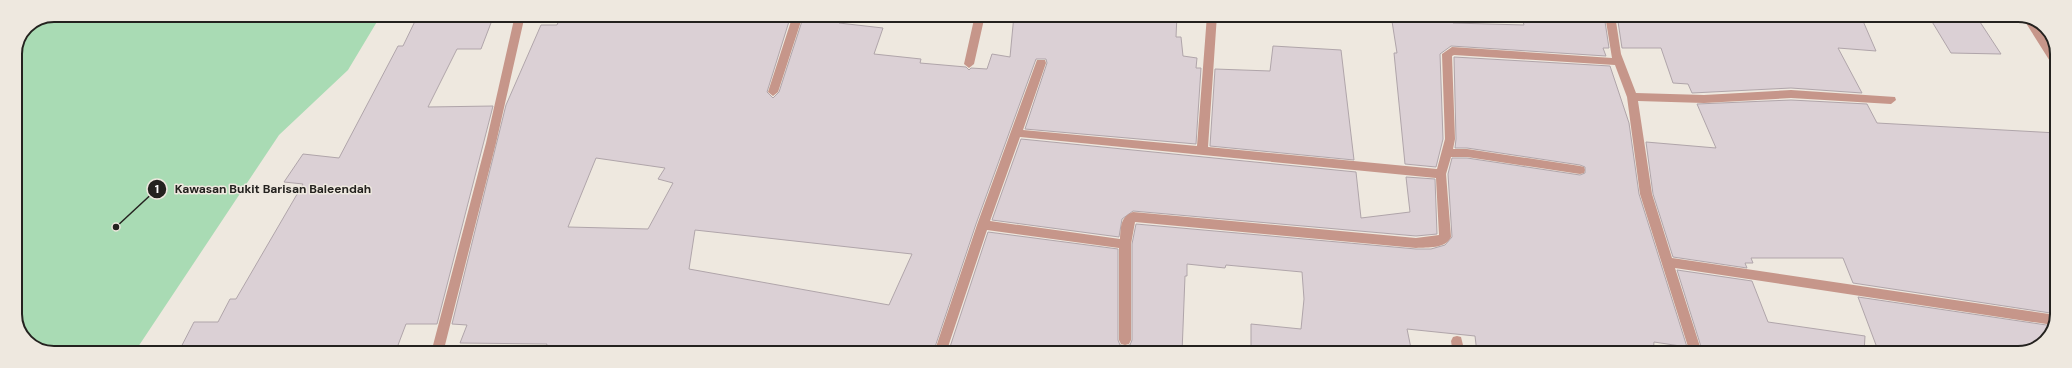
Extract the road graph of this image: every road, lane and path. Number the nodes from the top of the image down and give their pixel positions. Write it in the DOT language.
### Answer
graph roads {
  1 [pos="518,22"];
  2 [pos="796,22"];
  3 [pos="978,22"];
  4 [pos="1211,22"];
  5 [pos="1611,22"];
  6 [pos="2033,25"];
  7 [pos="2050,53"];
  8 [pos="1618,62"];
  9 [pos="1041,63"];
  10 [pos="969,64"];
  11 [pos="773,92"];
  12 [pos="1632,97"];
  13 [pos="1891,100"];
  14 [pos="1018,133"];
  15 [pos="1202,151"];
  16 [pos="1446,153"];
  17 [pos="1580,170"];
  18 [pos="1441,174"];
  19 [pos="983,225"];
  20 [pos="1125,244"];
  21 [pos="1667,262"];
  22 [pos="2050,319"];
  23 [pos="1125,340"];
  24 [pos="439,346"];
  25 [pos="942,346"];
  26 [pos="1694,346"];
  1 -- 24 [label="street"];
  2 -- 11 [label="street"];
  3 -- 10 [label="street"];
  4 -- 15 [label="street"];
  5 -- 8 [label="street"];
  6 -- 7 [label="street"];
  8 -- 12 [label="street"];
  8 -- 16 [label="street"];
  9 -- 14 [label="street"];
  12 -- 13 [label="street"];
  12 -- 21 [label="street"];
  14 -- 15 [label="street"];
  14 -- 19 [label="street"];
  15 -- 18 [label="street"];
  16 -- 17 [label="street"];
  16 -- 18 [label="street"];
  18 -- 20 [label="street"];
  19 -- 20 [label="street"];
  19 -- 25 [label="street"];
  20 -- 23 [label="street"];
  21 -- 22 [label="street"];
  21 -- 26 [label="street"];
}
